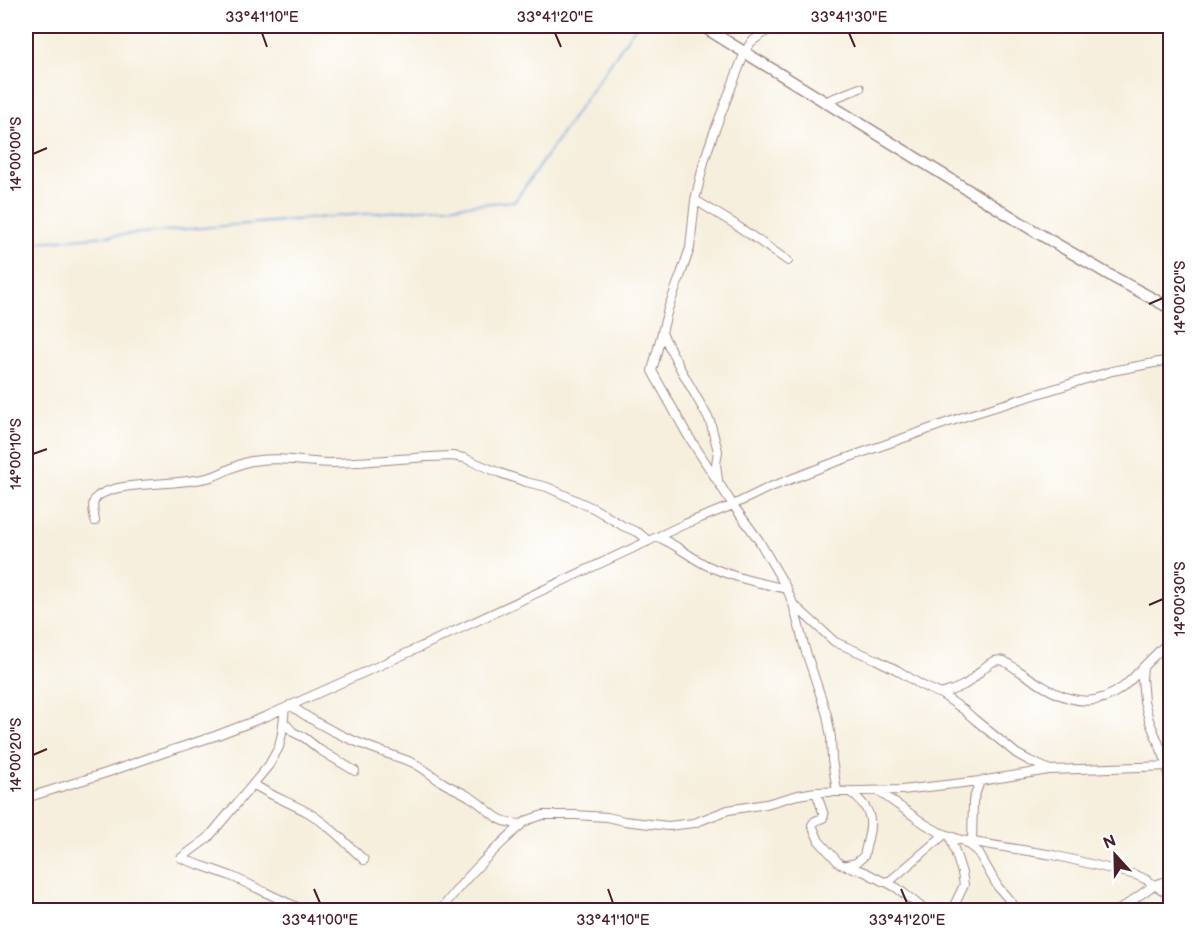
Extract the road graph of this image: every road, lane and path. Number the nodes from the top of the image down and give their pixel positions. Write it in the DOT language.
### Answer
graph roads {
  1 [pos="702,26"];
  2 [pos="774,26"];
  3 [pos="745,52"];
  4 [pos="860,88"];
  5 [pos="824,102"];
  6 [pos="695,200"];
  7 [pos="788,261"];
  8 [pos="1170,309"];
  9 [pos="662,333"];
  10 [pos="1170,360"];
  11 [pos="718,482"];
  12 [pos="733,505"];
  13 [pos="95,521"];
  14 [pos="657,537"];
  15 [pos="647,542"];
  16 [pos="787,589"];
  17 [pos="793,604"];
  18 [pos="1170,640"];
  19 [pos="1143,667"];
  20 [pos="941,694"];
  21 [pos="288,706"];
  22 [pos="284,723"];
  23 [pos="1169,766"];
  24 [pos="1049,770"];
  25 [pos="355,771"];
  26 [pos="980,781"];
  27 [pos="254,784"];
  28 [pos="877,790"];
  29 [pos="837,791"];
  30 [pos="849,791"];
  31 [pos="816,792"];
  32 [pos="1170,792"];
  33 [pos="26,798"];
  34 [pos="522,824"];
  35 [pos="947,835"];
  36 [pos="961,840"];
  37 [pos="972,842"];
  38 [pos="364,860"];
  39 [pos="846,866"];
  40 [pos="1170,880"];
  41 [pos="886,882"];
  42 [pos="1154,885"];
  43 [pos="1170,895"];
  44 [pos="305,910"];
  45 [pos="441,910"];
  46 [pos="925,910"];
  47 [pos="952,910"];
  48 [pos="1018,910"];
  49 [pos="1119,910"];
  1 -- 3 [label="street"];
  2 -- 3 [label="street"];
  3 -- 5 [label="street"];
  3 -- 6 [label="street"];
  4 -- 5 [label="street"];
  5 -- 8 [label="street"];
  6 -- 7 [label="street"];
  6 -- 9 [label="street"];
  9 -- 11 [label="street"];
  9 -- 11 [label="street"];
  10 -- 12 [label="street"];
  11 -- 12 [label="street"];
  12 -- 14 [label="street"];
  12 -- 16 [label="street"];
  13 -- 15 [label="street"];
  14 -- 15 [label="street"];
  14 -- 16 [label="street"];
  15 -- 21 [label="street"];
  16 -- 17 [label="street"];
  17 -- 20 [label="street"];
  17 -- 29 [label="street"];
  18 -- 19 [label="street"];
  19 -- 20 [label="street"];
  19 -- 23 [label="street"];
  20 -- 24 [label="street"];
  21 -- 22 [label="street"];
  21 -- 33 [label="street"];
  21 -- 34 [label="street"];
  22 -- 25 [label="street"];
  22 -- 27 [label="street"];
  23 -- 24 [label="street"];
  23 -- 32 [label="street"];
  24 -- 26 [label="street"];
  26 -- 28 [label="street"];
  26 -- 37 [label="street"];
  27 -- 38 [label="street"];
  27 -- 44 [label="street"];
  28 -- 30 [label="street"];
  28 -- 35 [label="street"];
  29 -- 30 [label="street"];
  29 -- 31 [label="street"];
  30 -- 39 [label="street"];
  31 -- 34 [label="street"];
  31 -- 39 [label="street"];
  34 -- 45 [label="street"];
  35 -- 36 [label="street"];
  35 -- 41 [label="street"];
  35 -- 47 [label="street"];
  36 -- 37 [label="street"];
  36 -- 48 [label="street"];
  37 -- 42 [label="street"];
  39 -- 41 [label="street"];
  40 -- 42 [label="street"];
  41 -- 46 [label="street"];
  42 -- 43 [label="street"];
  42 -- 49 [label="street"];
}
